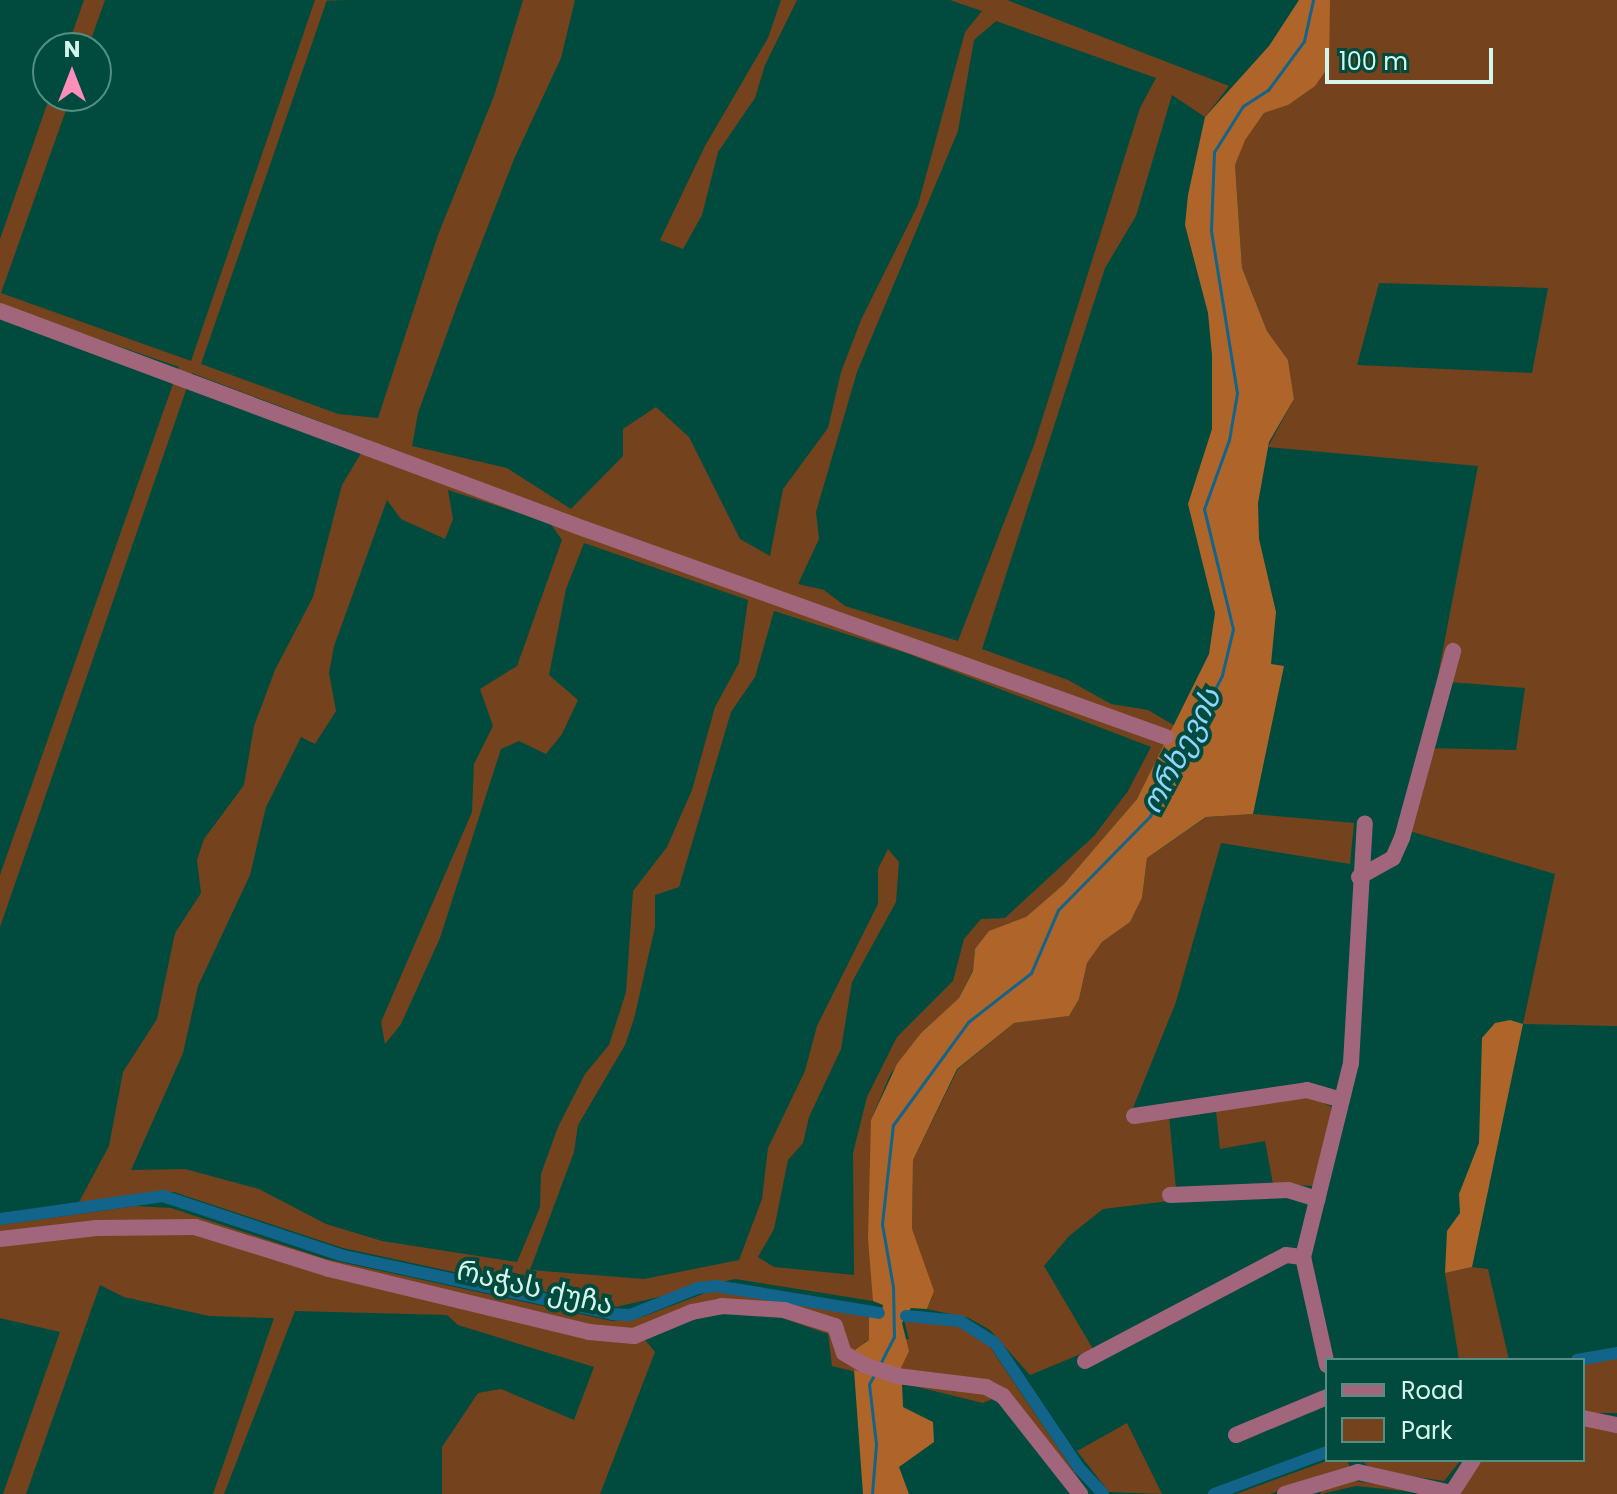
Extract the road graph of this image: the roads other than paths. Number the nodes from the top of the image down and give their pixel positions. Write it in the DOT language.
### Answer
graph roads {
  1 [pos="0,311"];
  2 [pos="1453,651"];
  3 [pos="1166,737"];
  4 [pos="1365,823"];
  5 [pos="1359,877"];
  6 [pos="1342,1100"];
  7 [pos="1134,1116"];
  8 [pos="1170,1195"];
  9 [pos="1318,1199"];
  10 [pos="0,1239"];
  11 [pos="1303,1257"];
  12 [pos="1325,1358"];
  13 [pos="1085,1361"];
  14 [pos="1325,1398"];
  15 [pos="1585,1418"];
  16 [pos="1617,1425"];
  17 [pos="1236,1435"];
  18 [pos="1472,1462"];
  19 [pos="1356,1466"];
  20 [pos="1080,1494"];
  21 [pos="1285,1494"];
  22 [pos="1451,1494"];
  1 -- 3 [label="street"];
  2 -- 5 [label="street"];
  4 -- 5 [label="street"];
  5 -- 6 [label="street"];
  6 -- 7 [label="street"];
  6 -- 9 [label="street"];
  8 -- 9 [label="street"];
  9 -- 11 [label="street"];
  10 -- 20 [label="street, რაჭას ქუჩა"];
  11 -- 12 [label="street"];
  11 -- 13 [label="street"];
  14 -- 17 [label="street"];
  15 -- 16 [label="street"];
  18 -- 22 [label="street"];
  19 -- 21 [label="street"];
  19 -- 22 [label="street"];
}
